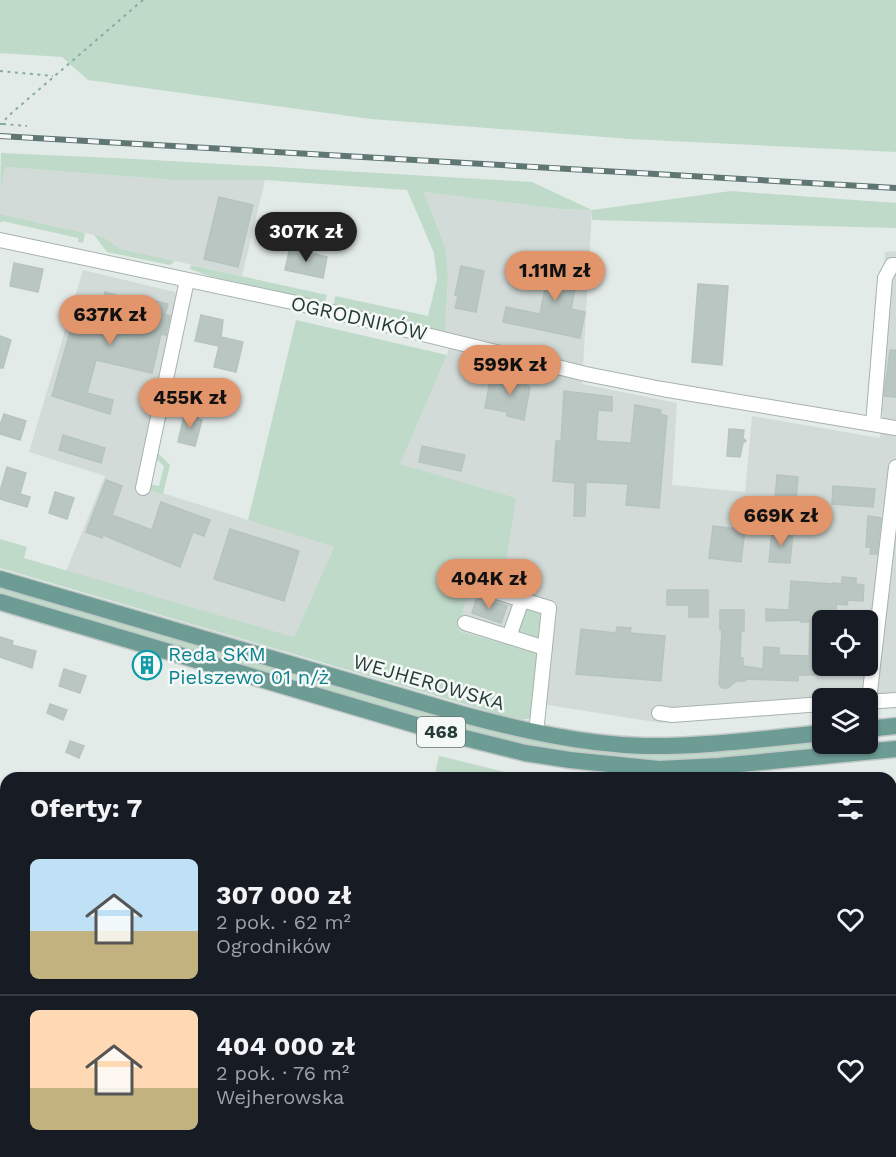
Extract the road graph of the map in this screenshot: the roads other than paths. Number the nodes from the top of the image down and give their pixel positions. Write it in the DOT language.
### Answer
graph roads {
  1 [pos="0,240"];
  2 [pos="896,265"];
  3 [pos="187,280"];
  4 [pos="873,424"];
  5 [pos="896,428"];
  6 [pos="896,467"];
  7 [pos="143,488"];
  8 [pos="0,579"];
  9 [pos="476,586"];
  10 [pos="522,600"];
  11 [pos="0,602"];
  12 [pos="465,623"];
  13 [pos="509,637"];
  14 [pos="545,648"];
  15 [pos="870,688"];
  16 [pos="896,700"];
  17 [pos="878,701"];
  18 [pos="812,705"];
  19 [pos="659,713"];
  20 [pos="896,726"];
  21 [pos="878,728"];
  22 [pos="536,733"];
  23 [pos="812,734"];
  24 [pos="896,748"];
  1 -- 3 [label="street, OGRODNIKÓW"];
  2 -- 4 [label="street"];
  3 -- 4 [label="street, OGRODNIKÓW"];
  3 -- 7 [label="street"];
  4 -- 5 [label="street, OGRODNIKÓW"];
  6 -- 15 [label="street"];
  8 -- 22 [label="main road, WEJHEROWSKA / 468"];
  9 -- 10 [label="street"];
  10 -- 13 [label="street"];
  10 -- 14 [label="street"];
  11 -- 24 [label="main road, 468"];
  12 -- 13 [label="street"];
  13 -- 14 [label="street"];
  14 -- 22 [label="street"];
  16 -- 17 [label="street"];
  18 -- 19 [label="street"];
  20 -- 21 [label="main road"];
  22 -- 23 [label="main road, WEJHEROWSKA / 468"];
}
